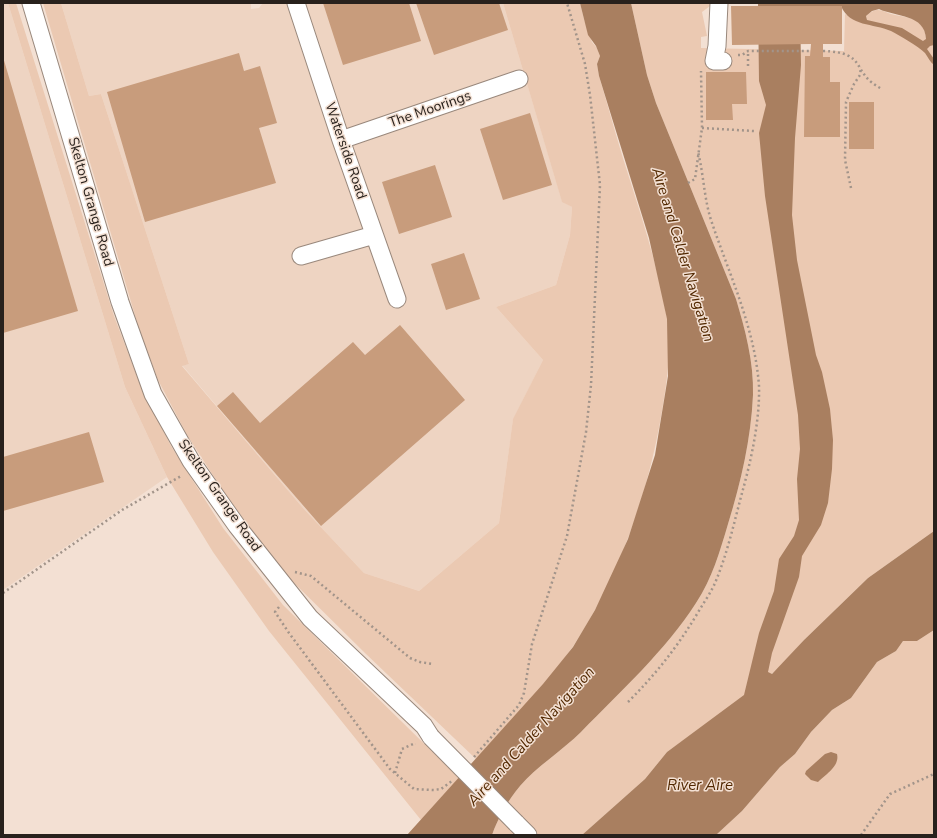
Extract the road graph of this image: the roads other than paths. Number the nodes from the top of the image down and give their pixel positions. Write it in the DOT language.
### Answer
graph roads {
  1 [pos="31,3"];
  2 [pos="296,3"];
  3 [pos="719,3"];
  4 [pos="718,61"];
  5 [pos="519,79"];
  6 [pos="341,140"];
  7 [pos="374,235"];
  8 [pos="301,256"];
  9 [pos="397,299"];
  10 [pos="528,835"];
  1 -- 10 [label="street, Skelton Grange Road, bridge"];
  2 -- 6 [label="street, Waterside Road"];
  3 -- 4 [label="street"];
  5 -- 6 [label="street, The Moorings"];
  6 -- 7 [label="street, Waterside Road"];
  7 -- 8 [label="street"];
  7 -- 9 [label="street, Waterside Road"];
}
